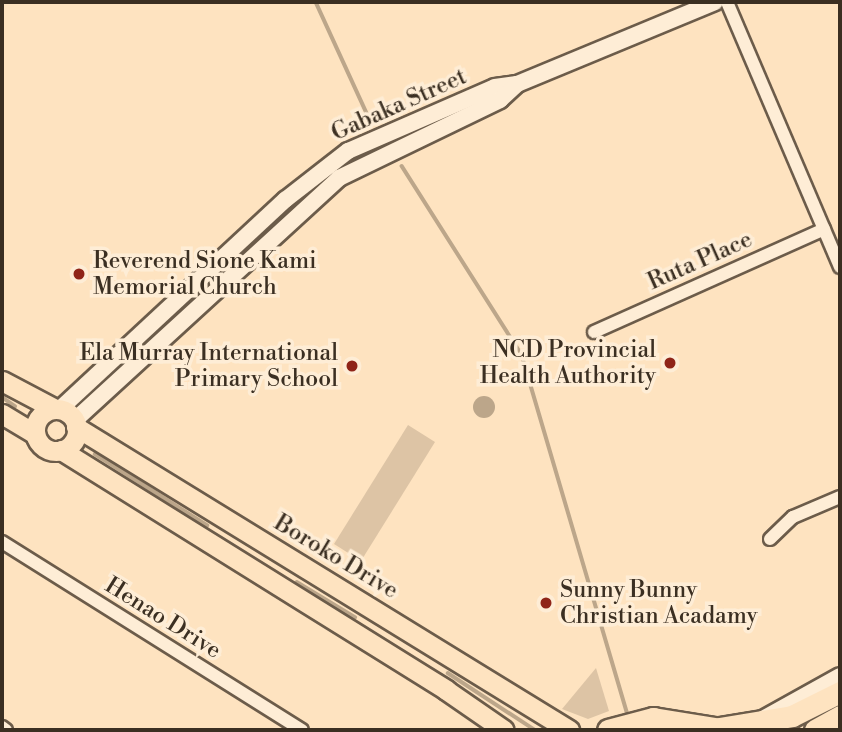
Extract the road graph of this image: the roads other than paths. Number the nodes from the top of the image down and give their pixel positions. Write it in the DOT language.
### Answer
graph roads {
  1 [pos="715,2"];
  2 [pos="727,2"];
  3 [pos="824,229"];
  4 [pos="840,267"];
  5 [pos="594,332"];
  6 [pos="2,381"];
  7 [pos="2,414"];
  8 [pos="66,417"];
  9 [pos="35,434"];
  10 [pos="61,450"];
  11 [pos="840,498"];
  12 [pos="770,538"];
  13 [pos="2,542"];
  14 [pos="840,676"];
  15 [pos="840,692"];
  16 [pos="840,716"];
  17 [pos="757,723"];
  18 [pos="723,729"];
  19 [pos="302,730"];
  20 [pos="504,730"];
  21 [pos="569,730"];
  22 [pos="608,730"];
  23 [pos="815,730"];
  1 -- 8 [label="street, Gabaka Street"];
  2 -- 3 [label="street"];
  3 -- 4 [label="street"];
  3 -- 5 [label="street, Ruta Place"];
  6 -- 8 [label="main road, Boroko Drive"];
  7 -- 9 [label="main road"];
  8 -- 9 [label="main road"];
  8 -- 10 [label="main road"];
  8 -- 21 [label="main road, Boroko Drive"];
  9 -- 10 [label="main road"];
  10 -- 20 [label="main road"];
  11 -- 12 [label="street"];
  13 -- 19 [label="street, Henao Drive"];
  14 -- 17 [label="street"];
  15 -- 17 [label="highway"];
  16 -- 23 [label="highway"];
  17 -- 18 [label="highway"];
  18 -- 22 [label="highway"];
}
